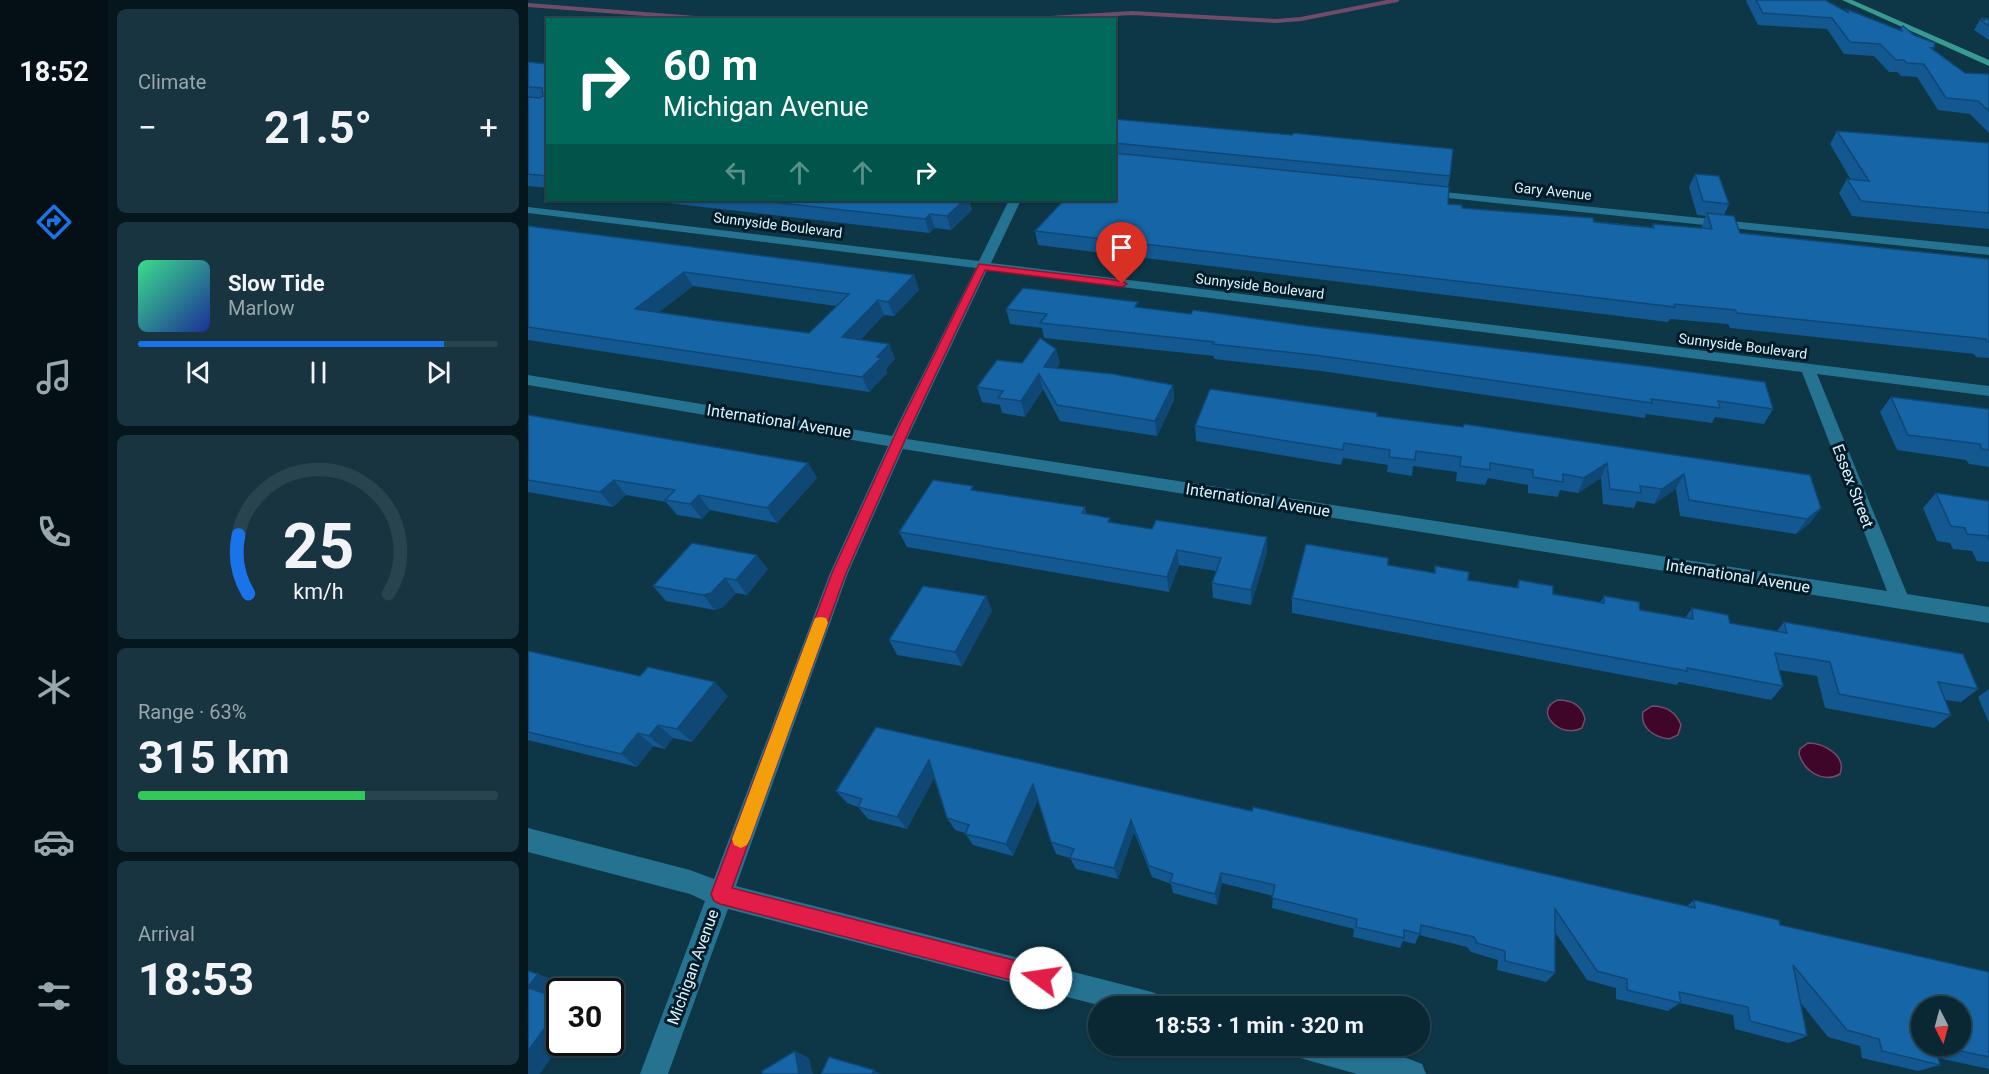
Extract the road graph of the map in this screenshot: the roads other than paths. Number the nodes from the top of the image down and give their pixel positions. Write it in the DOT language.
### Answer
graph roads {
  1 [pos="1846,0"];
  2 [pos="1989,63"];
  3 [pos="1410,192"];
  4 [pos="1014,201"];
  5 [pos="528,210"];
  6 [pos="1989,251"];
  7 [pos="982,266"];
  8 [pos="1808,369"];
  9 [pos="528,380"];
  10 [pos="1989,391"];
  11 [pos="897,443"];
  12 [pos="1900,601"];
  13 [pos="1989,615"];
  14 [pos="528,840"];
  15 [pos="720,894"];
  16 [pos="1113,996"];
  17 [pos="1342,1056"];
  18 [pos="654,1074"];
  19 [pos="1413,1074"];
  1 -- 2 [label="main road"];
  3 -- 6 [label="street, Gary Avenue"];
  4 -- 7 [label="street, Michigan Avenue"];
  5 -- 7 [label="street, Sunnyside Boulevard"];
  7 -- 8 [label="street, Sunnyside Boulevard"];
  7 -- 11 [label="street, Michigan Avenue"];
  8 -- 10 [label="street, Sunnyside Boulevard"];
  8 -- 12 [label="street, Essex Street"];
  9 -- 11 [label="street, International Avenue"];
  11 -- 12 [label="street, International Avenue"];
  11 -- 15 [label="street, Michigan Avenue"];
  12 -- 13 [label="street, International Avenue"];
  14 -- 15 [label="street"];
  15 -- 16 [label="street"];
  15 -- 18 [label="street, Michigan Avenue"];
  17 -- 19 [label="street"];
}
